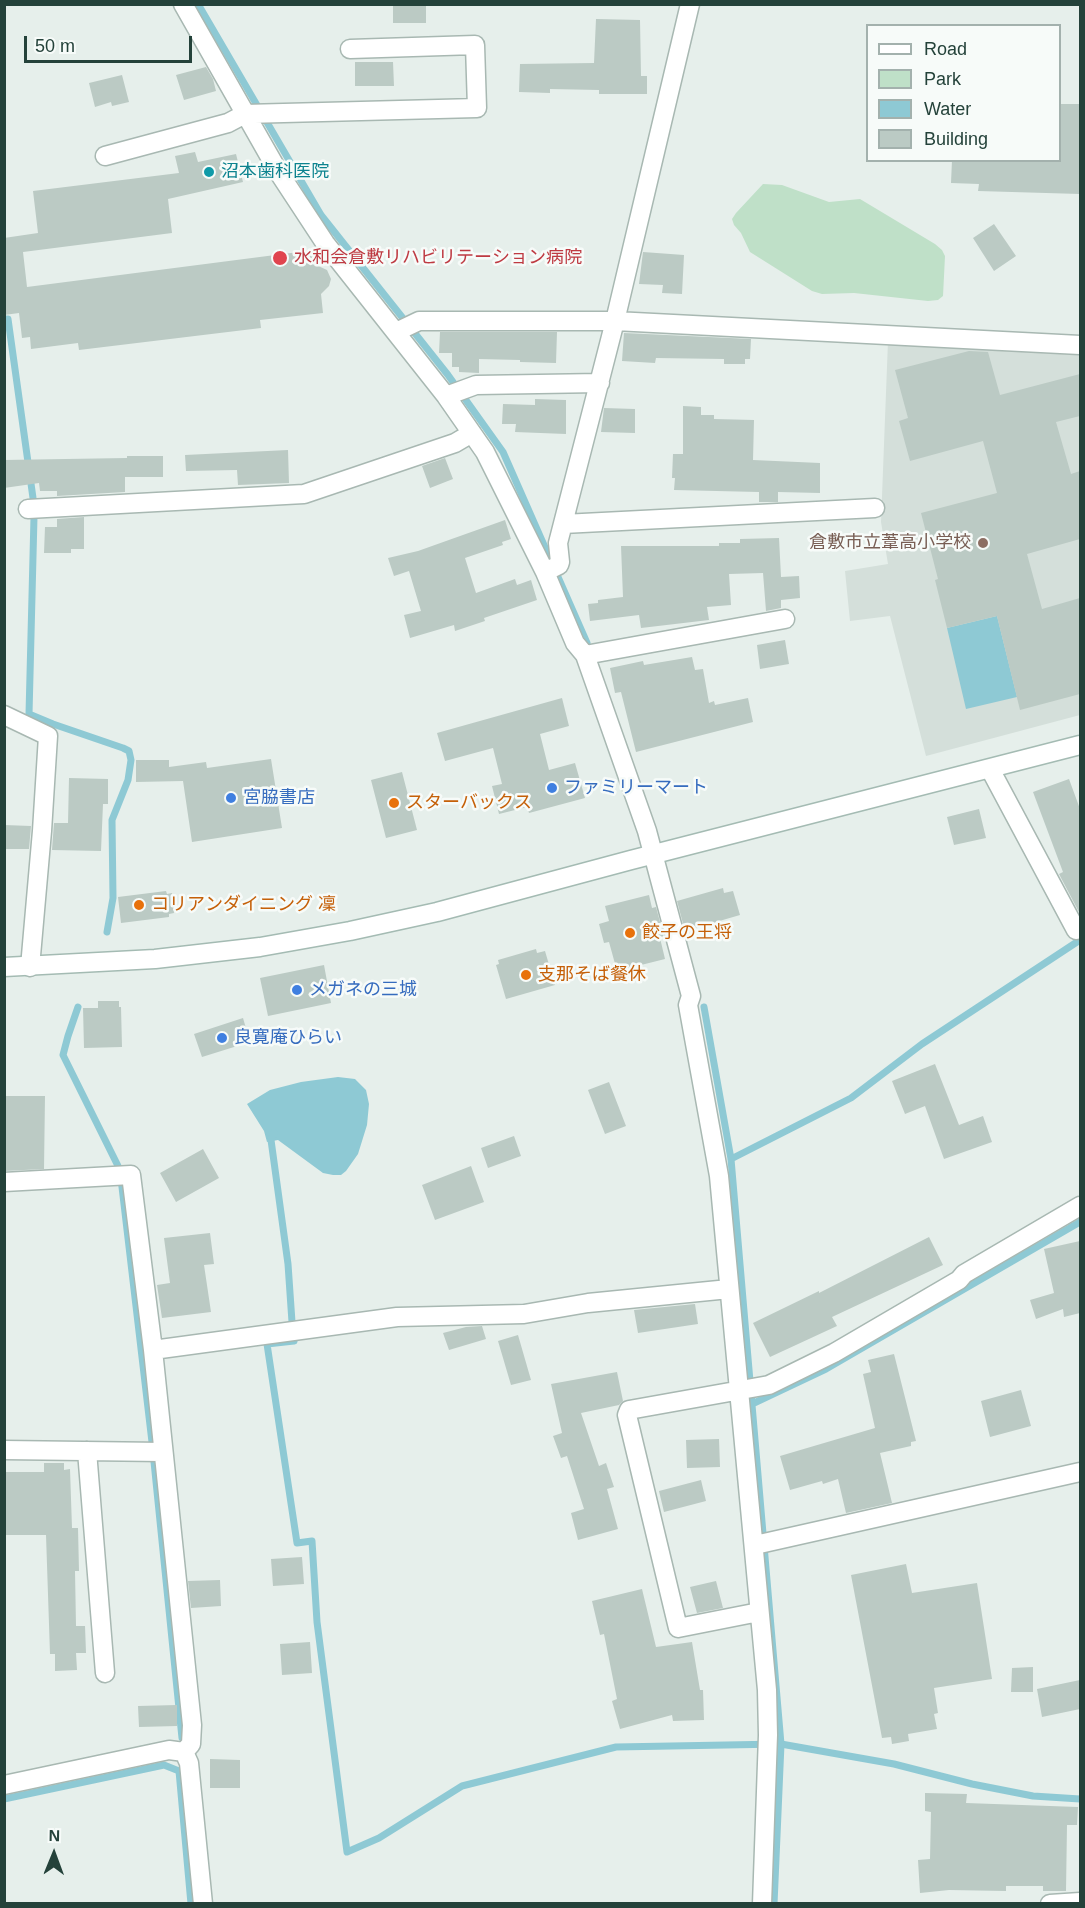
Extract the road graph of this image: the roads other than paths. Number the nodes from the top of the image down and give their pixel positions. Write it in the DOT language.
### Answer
graph roads {
  1 [pos="183,4"];
  2 [pos="690,4"];
  3 [pos="350,49"];
  4 [pos="246,114"];
  5 [pos="105,156"];
  6 [pos="615,321"];
  7 [pos="405,328"];
  8 [pos="1080,345"];
  9 [pos="600,383"];
  10 [pos="455,392"];
  11 [pos="472,433"];
  12 [pos="875,508"];
  13 [pos="28,509"];
  14 [pos="563,524"];
  15 [pos="551,569"];
  16 [pos="784,619"];
  17 [pos="585,655"];
  18 [pos="4,715"];
  19 [pos="1080,745"];
  20 [pos="990,769"];
  21 [pos="652,854"];
  22 [pos="1076,930"];
  23 [pos="30,967"];
  24 [pos="4,968"];
  25 [pos="4,1182"];
  26 [pos="1080,1206"];
  27 [pos="729,1289"];
  28 [pos="153,1350"];
  29 [pos="748,1388"];
  30 [pos="4,1450"];
  31 [pos="87,1451"];
  32 [pos="156,1452"];
  33 [pos="1080,1472"];
  34 [pos="762,1543"];
  35 [pos="759,1612"];
  36 [pos="105,1673"];
  37 [pos="184,1752"];
  38 [pos="4,1785"];
  39 [pos="1080,1902"];
  40 [pos="203,1904"];
  41 [pos="762,1904"];
  42 [pos="1050,1904"];
  1 -- 4 [label="street"];
  2 -- 6 [label="street"];
  3 -- 4 [label="street"];
  4 -- 5 [label="street"];
  4 -- 7 [label="street"];
  6 -- 7 [label="street"];
  6 -- 8 [label="street"];
  6 -- 9 [label="street"];
  7 -- 10 [label="street"];
  9 -- 10 [label="street"];
  9 -- 14 [label="street"];
  10 -- 11 [label="street"];
  11 -- 13 [label="street"];
  11 -- 15 [label="street"];
  12 -- 14 [label="street"];
  14 -- 15 [label="street"];
  15 -- 17 [label="street"];
  16 -- 17 [label="street"];
  17 -- 21 [label="street"];
  18 -- 23 [label="street"];
  19 -- 20 [label="street"];
  20 -- 21 [label="street"];
  20 -- 22 [label="street"];
  21 -- 23 [label="street"];
  21 -- 27 [label="street"];
  23 -- 24 [label="street"];
  25 -- 28 [label="street"];
  26 -- 29 [label="street"];
  27 -- 28 [label="street"];
  27 -- 29 [label="street"];
  28 -- 32 [label="street"];
  29 -- 34 [label="street"];
  29 -- 35 [label="street"];
  30 -- 31 [label="street"];
  31 -- 32 [label="street"];
  31 -- 36 [label="street"];
  32 -- 37 [label="street"];
  33 -- 34 [label="street"];
  34 -- 35 [label="street"];
  35 -- 41 [label="street"];
  37 -- 38 [label="street"];
  37 -- 40 [label="street"];
  39 -- 42 [label="street"];
}
